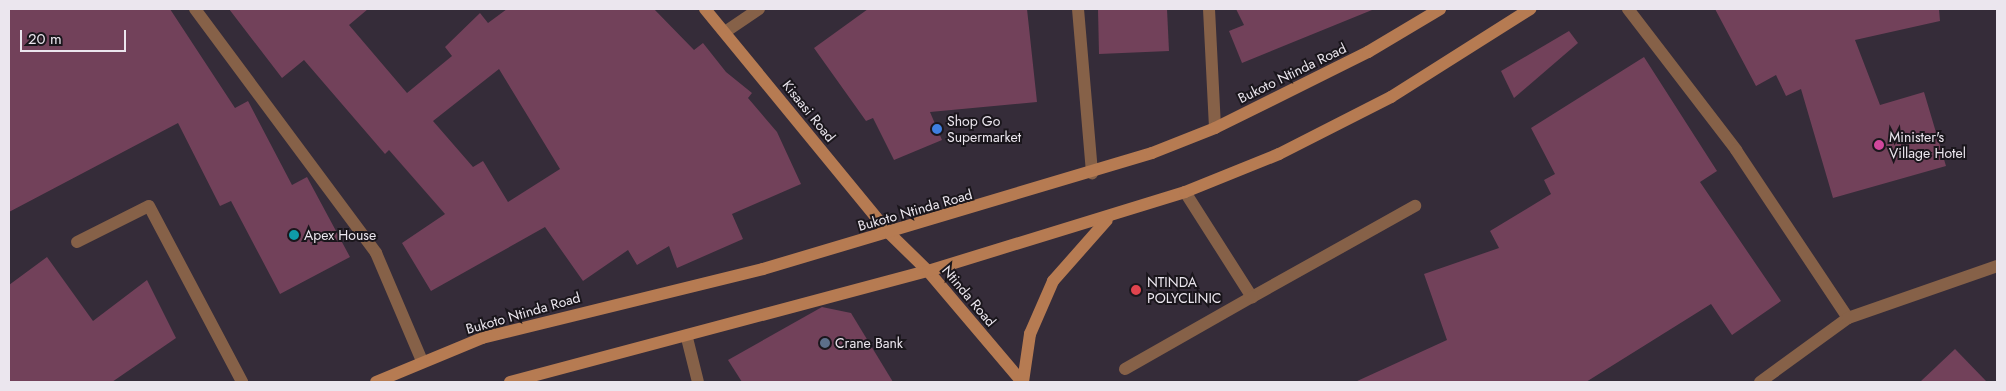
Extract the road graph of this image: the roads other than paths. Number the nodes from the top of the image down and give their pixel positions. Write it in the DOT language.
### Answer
graph roads {
  1 [pos="196,9"];
  2 [pos="706,9"];
  3 [pos="759,9"];
  4 [pos="1078,9"];
  5 [pos="1209,9"];
  6 [pos="1440,9"];
  7 [pos="1530,9"];
  8 [pos="1628,9"];
  9 [pos="725,32"];
  10 [pos="1215,128"];
  11 [pos="1092,172"];
  12 [pos="1185,192"];
  13 [pos="1415,206"];
  14 [pos="1107,220"];
  15 [pos="889,233"];
  16 [pos="77,242"];
  17 [pos="1997,266"];
  18 [pos="928,271"];
  19 [pos="1252,297"];
  20 [pos="1848,318"];
  21 [pos="688,338"];
  22 [pos="422,361"];
  23 [pos="1125,368"];
  24 [pos="242,382"];
  25 [pos="376,382"];
  26 [pos="510,382"];
  27 [pos="698,382"];
  28 [pos="1023,382"];
  29 [pos="1760,382"];
  1 -- 22 [label="street"];
  2 -- 9 [label="main road, Kisaasi Road"];
  3 -- 9 [label="street"];
  4 -- 11 [label="street"];
  5 -- 10 [label="street"];
  6 -- 10 [label="main road, Bukoto Ntinda Road"];
  7 -- 12 [label="main road"];
  8 -- 20 [label="street"];
  9 -- 15 [label="main road, Kisaasi Road"];
  10 -- 11 [label="main road, Bukoto Ntinda Road"];
  11 -- 15 [label="main road, Bukoto Ntinda Road"];
  12 -- 14 [label="main road"];
  12 -- 19 [label="street"];
  13 -- 19 [label="street"];
  14 -- 18 [label="main road"];
  14 -- 28 [label="main road"];
  15 -- 18 [label="main road, Ntinda Road"];
  15 -- 22 [label="main road, Bukoto Ntinda Road"];
  16 -- 24 [label="street"];
  17 -- 20 [label="street"];
  18 -- 21 [label="main road"];
  18 -- 28 [label="main road, Ntinda Road"];
  19 -- 23 [label="street"];
  20 -- 29 [label="street"];
  21 -- 26 [label="main road"];
  21 -- 27 [label="street"];
  22 -- 25 [label="main road, Bukoto Ntinda Road"];
}
